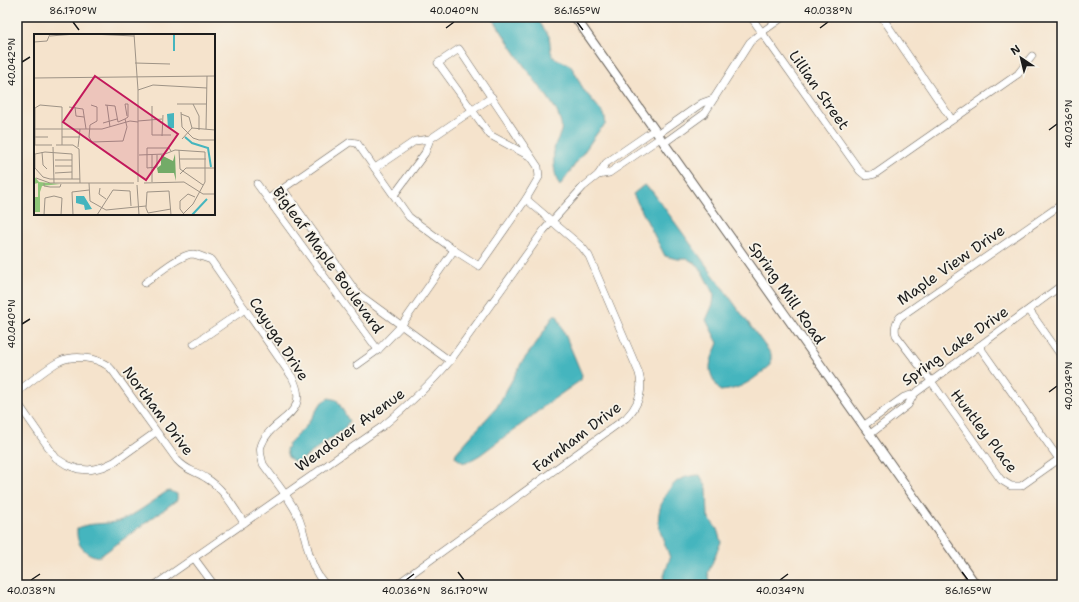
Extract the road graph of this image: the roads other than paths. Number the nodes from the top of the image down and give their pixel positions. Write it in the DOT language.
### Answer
graph roads {
  1 [pos="575,17"];
  2 [pos="751,17"];
  3 [pos="783,17"];
  4 [pos="882,17"];
  5 [pos="762,32"];
  6 [pos="1032,56"];
  7 [pos="492,97"];
  8 [pos="713,99"];
  9 [pos="472,110"];
  10 [pos="952,120"];
  11 [pos="659,136"];
  12 [pos="430,139"];
  13 [pos="531,157"];
  14 [pos="375,168"];
  15 [pos="598,175"];
  16 [pos="257,184"];
  17 [pos="283,189"];
  18 [pos="394,195"];
  19 [pos="268,199"];
  20 [pos="526,199"];
  21 [pos="1062,204"];
  22 [pos="551,220"];
  23 [pos="454,250"];
  24 [pos="145,283"];
  25 [pos="1062,285"];
  26 [pos="245,309"];
  27 [pos="1028,310"];
  28 [pos="401,326"];
  29 [pos="194,344"];
  30 [pos="979,346"];
  31 [pos="378,350"];
  32 [pos="1062,357"];
  33 [pos="450,361"];
  34 [pos="357,365"];
  35 [pos="931,382"];
  36 [pos="17,392"];
  37 [pos="914,394"];
  38 [pos="17,402"];
  39 [pos="863,426"];
  40 [pos="156,432"];
  41 [pos="869,435"];
  42 [pos="1061,459"];
  43 [pos="284,494"];
  44 [pos="244,523"];
  45 [pos="194,558"];
  46 [pos="155,585"];
  47 [pos="214,585"];
  48 [pos="326,585"];
  49 [pos="396,585"];
  50 [pos="976,585"];
  1 -- 11 [label="street, Spring Mill Road"];
  2 -- 5 [label="street, Lillian Street"];
  3 -- 5 [label="street"];
  4 -- 10 [label="street"];
  5 -- 8 [label="street"];
  5 -- 10 [label="street, Lillian Street"];
  6 -- 10 [label="street"];
  7 -- 9 [label="street"];
  7 -- 9 [label="street"];
  7 -- 13 [label="street"];
  8 -- 11 [label="street"];
  8 -- 11 [label="street"];
  9 -- 12 [label="street"];
  9 -- 13 [label="street"];
  11 -- 15 [label="street, Wendover Avenue"];
  11 -- 15 [label="street"];
  11 -- 39 [label="street, Spring Mill Road"];
  12 -- 14 [label="street"];
  12 -- 18 [label="street"];
  13 -- 20 [label="street"];
  14 -- 17 [label="street"];
  14 -- 18 [label="street"];
  15 -- 22 [label="street, Wendover Avenue"];
  16 -- 19 [label="street, Bigleaf Maple Boulevard"];
  17 -- 19 [label="street"];
  17 -- 28 [label="street, Bigleaf Maple Boulevard"];
  18 -- 23 [label="street"];
  19 -- 31 [label="street, Bigleaf Maple Boulevard"];
  20 -- 22 [label="street"];
  20 -- 23 [label="street"];
  21 -- 35 [label="street, Maple View Drive"];
  22 -- 33 [label="street, Wendover Avenue"];
  22 -- 49 [label="street, Farnham Drive"];
  23 -- 28 [label="street"];
  24 -- 26 [label="street, Cayuga Drive"];
  25 -- 27 [label="street, Spring Lake Drive"];
  26 -- 29 [label="street"];
  26 -- 43 [label="street, Cayuga Drive"];
  27 -- 30 [label="street, Spring Lake Drive"];
  27 -- 32 [label="street"];
  28 -- 31 [label="street"];
  28 -- 33 [label="street, Bigleaf Maple Boulevard"];
  30 -- 35 [label="street, Spring Lake Drive"];
  30 -- 42 [label="street"];
  31 -- 34 [label="street"];
  33 -- 43 [label="street, Wendover Avenue"];
  35 -- 37 [label="street, Spring Lake Drive"];
  35 -- 42 [label="street, Huntley Place"];
  36 -- 40 [label="street, Northam Drive"];
  37 -- 39 [label="street, Spring Lake Drive"];
  37 -- 41 [label="street"];
  38 -- 40 [label="street"];
  39 -- 41 [label="street, Spring Mill Road"];
  40 -- 44 [label="street, Northam Drive"];
  41 -- 50 [label="street, Spring Mill Road"];
  43 -- 44 [label="street, Wendover Avenue"];
  43 -- 48 [label="street, Cayuga Drive"];
  44 -- 45 [label="street, Wendover Avenue"];
  45 -- 46 [label="street, Wendover Avenue"];
  45 -- 47 [label="street"];
}
